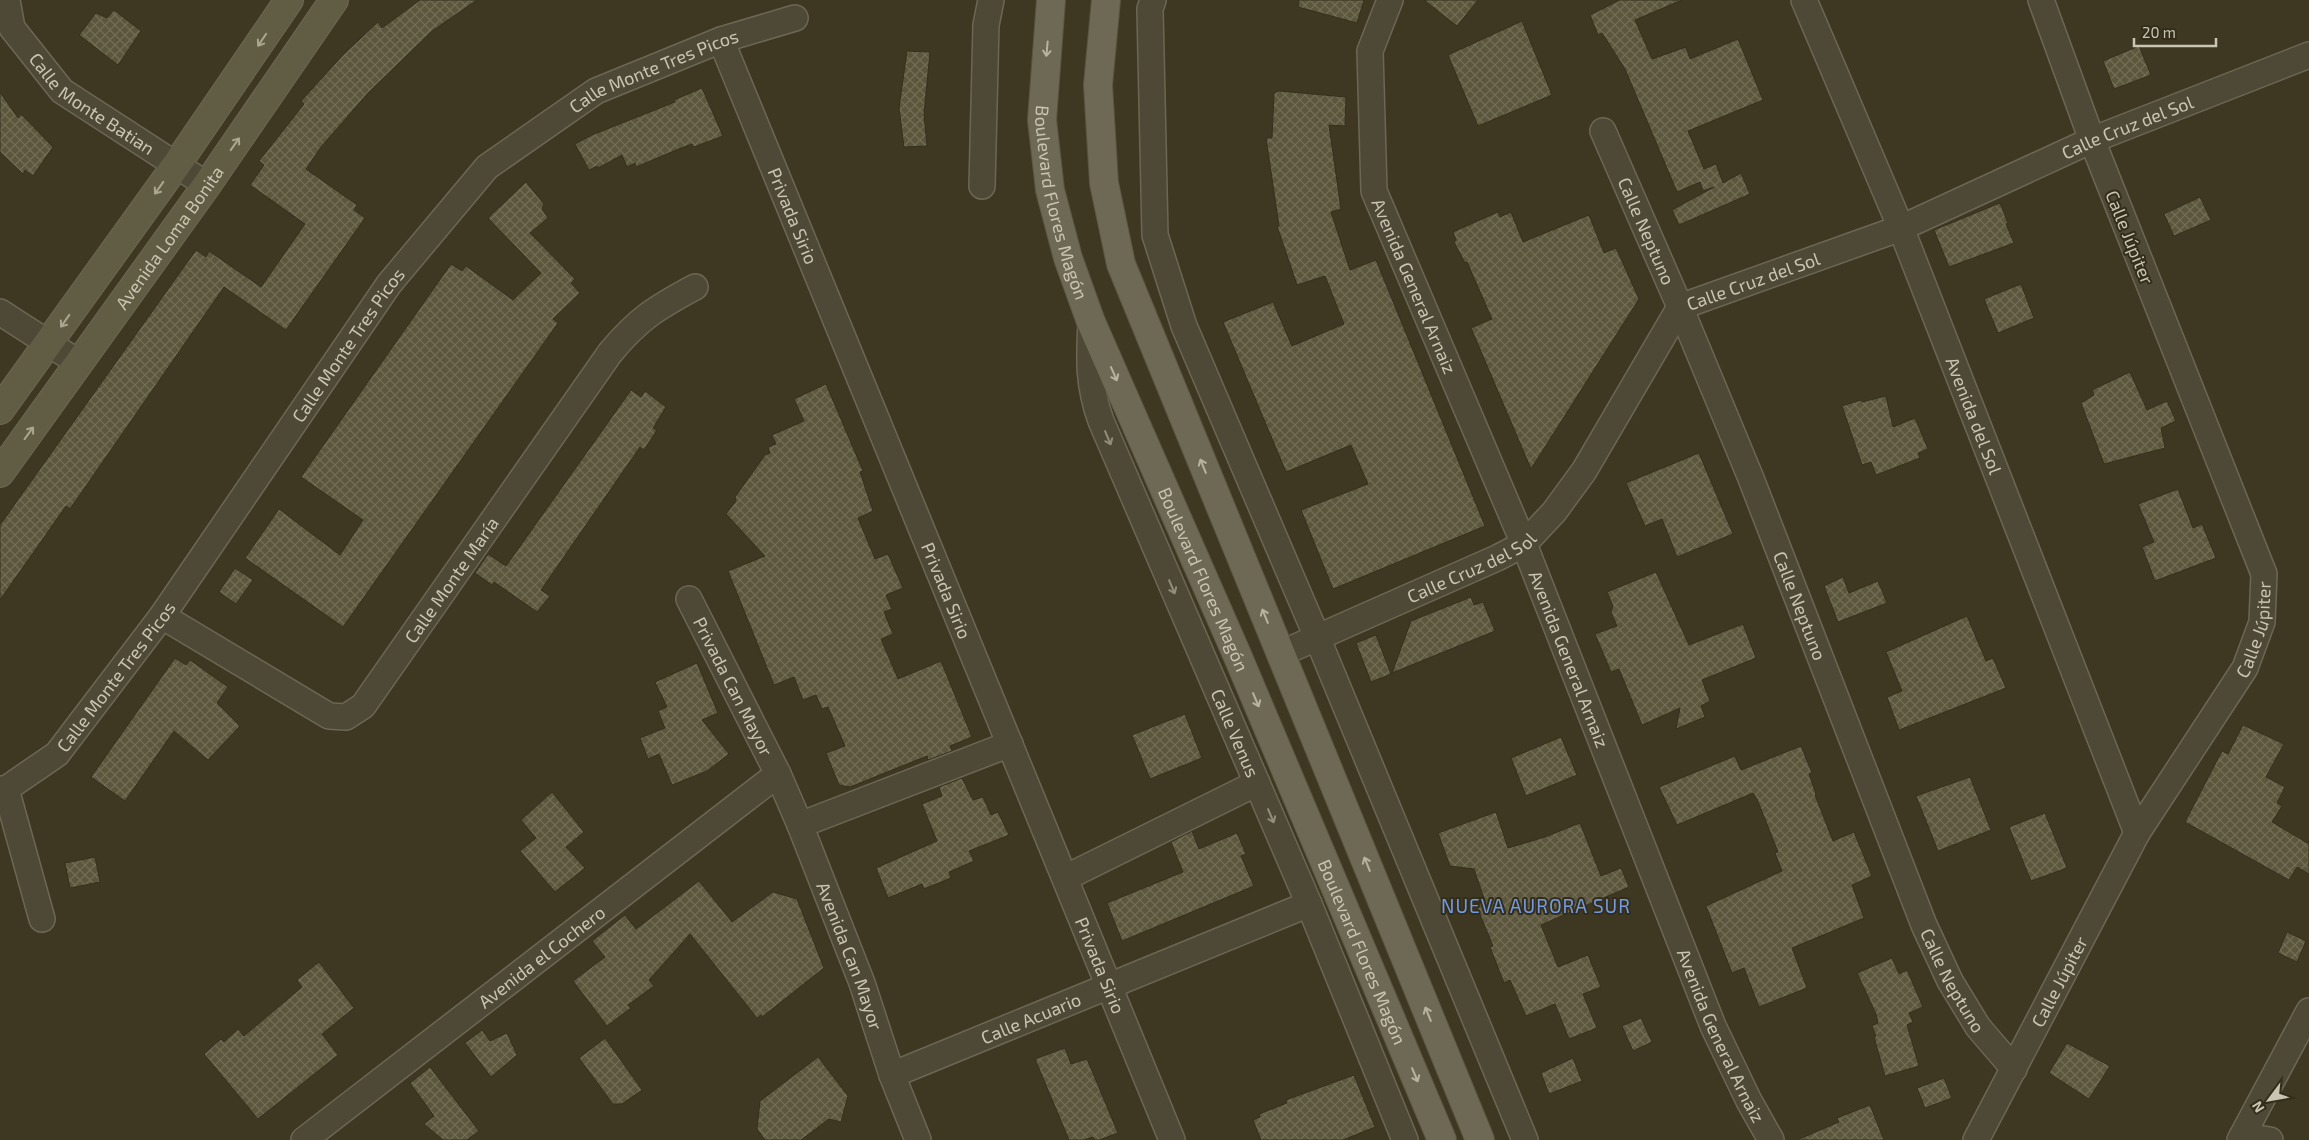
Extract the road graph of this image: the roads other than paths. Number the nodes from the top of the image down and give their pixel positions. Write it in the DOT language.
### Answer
graph roads {
  1 [pos="7,0"];
  2 [pos="289,0"];
  3 [pos="334,0"];
  4 [pos="991,0"];
  5 [pos="1052,0"];
  6 [pos="1106,0"];
  7 [pos="1153,0"];
  8 [pos="1390,0"];
  9 [pos="1804,0"];
  10 [pos="2040,0"];
  11 [pos="795,18"];
  12 [pos="721,40"];
  13 [pos="2309,55"];
  14 [pos="1603,131"];
  15 [pos="2092,140"];
  16 [pos="177,164"];
  17 [pos="207,185"];
  18 [pos="982,186"];
  19 [pos="1901,228"];
  20 [pos="695,287"];
  21 [pos="1680,307"];
  22 [pos="0,312"];
  23 [pos="1091,322"];
  24 [pos="49,344"];
  25 [pos="79,363"];
  26 [pos="0,410"];
  27 [pos="0,473"];
  28 [pos="1524,544"];
  29 [pos="689,599"];
  30 [pos="162,616"];
  31 [pos="1317,638"];
  32 [pos="1280,654"];
  33 [pos="1010,744"];
  34 [pos="778,774"];
  35 [pos="1257,783"];
  36 [pos="3,789"];
  37 [pos="800,825"];
  38 [pos="2137,832"];
  39 [pos="1066,878"];
  40 [pos="1308,904"];
  41 [pos="42,919"];
  42 [pos="1110,984"];
  43 [pos="2309,1011"];
  44 [pos="2014,1069"];
  45 [pos="892,1075"];
  46 [pos="2241,1138"];
  47 [pos="304,1140"];
  48 [pos="918,1140"];
  49 [pos="1172,1140"];
  50 [pos="1405,1140"];
  51 [pos="1442,1140"];
  52 [pos="1480,1140"];
  53 [pos="1525,1140"];
  54 [pos="1771,1140"];
  55 [pos="1976,1140"];
  56 [pos="2270,1140"];
  1 -- 16 [label="street, Calle Monte Batian"];
  2 -- 16 [label="main road, Avenida Loma Bonita, one-way"];
  17 -- 3 [label="main road, Avenida Loma Bonita, one-way"];
  4 -- 18 [label="street"];
  5 -- 23 [label="main road, Boulevard Flores Magón, one-way"];
  32 -- 6 [label="main road, Boulevard Flores Magón, one-way"];
  7 -- 31 [label="street"];
  8 -- 28 [label="street, Avenida General Arnaiz"];
  9 -- 19 [label="street, Avenida del Sol"];
  10 -- 15 [label="street, Calle Júpiter"];
  11 -- 12 [label="street, Calle Monte Tres Picos"];
  12 -- 30 [label="street, Calle Monte Tres Picos"];
  12 -- 33 [label="street, Privada Sirio"];
  13 -- 15 [label="street, Calle Cruz del Sol"];
  14 -- 21 [label="street, Calle Neptuno"];
  15 -- 19 [label="street, Calle Cruz del Sol"];
  15 -- 38 [label="street, Calle Júpiter"];
  16 -- 17 [label="street, Calle Monte Batian"];
  16 -- 24 [label="main road, Avenida Loma Bonita, one-way"];
  17 -- 25 [label="main road, Avenida Loma Bonita"];
  19 -- 21 [label="street, Calle Cruz del Sol"];
  19 -- 38 [label="street, Avenida del Sol"];
  20 -- 30 [label="street, Calle Monte María"];
  21 -- 28 [label="street, Calle Cruz del Sol"];
  21 -- 44 [label="street, Calle Neptuno"];
  22 -- 24 [label="street"];
  23 -- 35 [label="street, Calle Venus, one-way"];
  23 -- 51 [label="main road, Boulevard Flores Magón, one-way"];
  24 -- 25 [label="street"];
  24 -- 26 [label="main road, Avenida Loma Bonita"];
  27 -- 25 [label="main road, Avenida Loma Bonita, one-way"];
  28 -- 31 [label="street, Calle Cruz del Sol"];
  28 -- 54 [label="street, Avenida General Arnaiz"];
  29 -- 34 [label="street, Privada Can Mayor"];
  30 -- 36 [label="street, Calle Monte Tres Picos"];
  31 -- 32 [label="street, Calle Cruz del Sol"];
  31 -- 53 [label="street"];
  52 -- 32 [label="main road, Boulevard Flores Magón, one-way"];
  33 -- 37 [label="street"];
  33 -- 39 [label="street, Privada Sirio"];
  34 -- 37 [label="street, Avenida Can Mayor"];
  34 -- 47 [label="street, Avenida el Cochero"];
  35 -- 39 [label="street"];
  35 -- 40 [label="street, Calle Venus, one-way"];
  36 -- 41 [label="street"];
  37 -- 45 [label="street, Avenida Can Mayor"];
  38 -- 44 [label="street, Calle Júpiter"];
  39 -- 42 [label="street, Privada Sirio"];
  40 -- 42 [label="street, Calle Acuario"];
  40 -- 50 [label="street, Calle Venus"];
  42 -- 45 [label="street, Calle Acuario"];
  42 -- 49 [label="street, Privada Sirio"];
  43 -- 46 [label="street"];
  44 -- 55 [label="street, Calle Júpiter"];
  45 -- 48 [label="street, Avenida Can Mayor"];
  46 -- 56 [label="street"];
}
